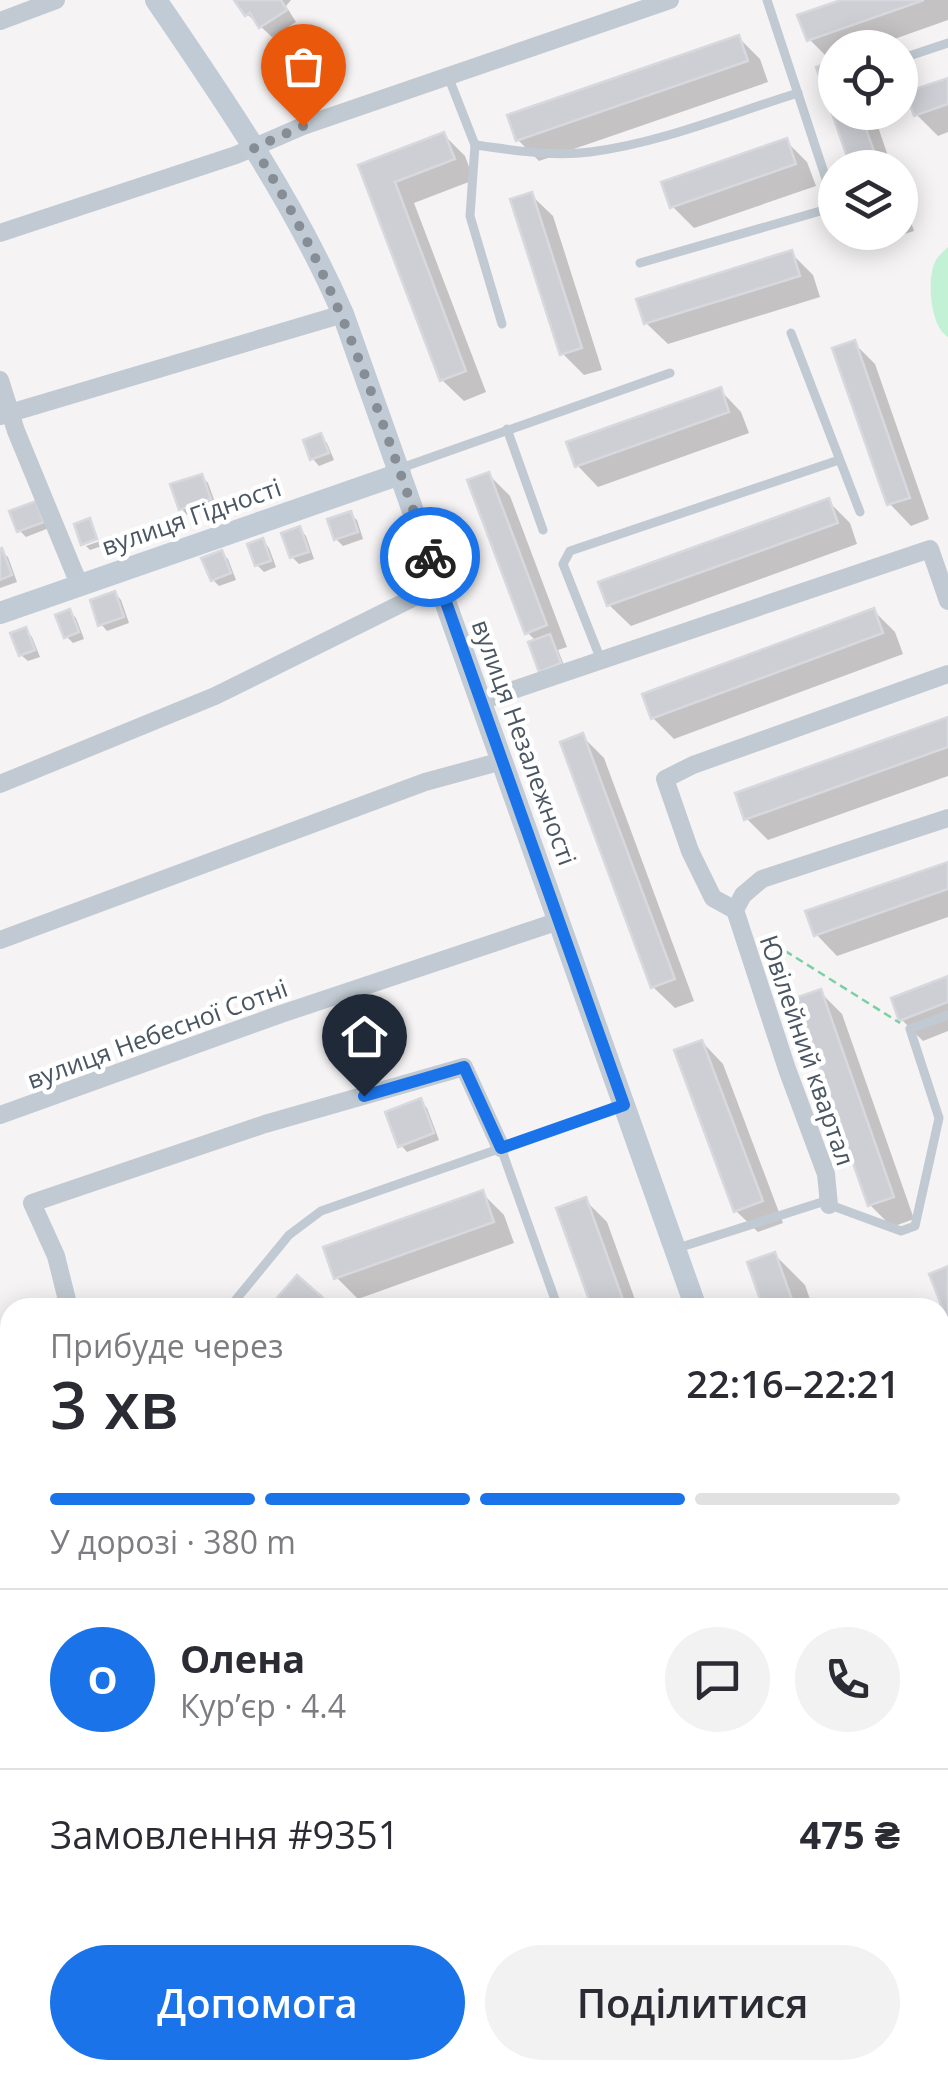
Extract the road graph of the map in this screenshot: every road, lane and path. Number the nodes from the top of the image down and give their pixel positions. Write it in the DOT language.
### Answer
graph roads {
  1 [pos="56,0"];
  2 [pos="156,0"];
  3 [pos="670,0"];
  4 [pos="767,0"];
  5 [pos="0,21"];
  6 [pos="948,43"];
  7 [pos="918,53"];
  8 [pos="448,76"];
  9 [pos="798,94"];
  10 [pos="476,145"];
  11 [pos="254,148"];
  12 [pos="0,233"];
  13 [pos="640,263"];
  14 [pos="343,314"];
  15 [pos="502,324"];
  16 [pos="791,333"];
  17 [pos="670,373"];
  18 [pos="0,380"];
  19 [pos="5,415"];
  20 [pos="507,429"];
  21 [pos="840,460"];
  22 [pos="399,471"];
  23 [pos="860,512"];
  24 [pos="544,530"];
  25 [pos="79,584"];
  26 [pos="440,585"];
  27 [pos="948,601"];
  28 [pos="0,614"];
  29 [pos="601,660"];
  30 [pos="948,674"];
  31 [pos="481,702"];
  32 [pos="502,761"];
  33 [pos="0,784"];
  34 [pos="948,818"];
  35 [pos="737,916"];
  36 [pos="559,921"];
  37 [pos="0,940"];
  38 [pos="948,1015"];
  39 [pos="910,1029"];
  40 [pos="624,1105"];
  41 [pos="0,1115"];
  42 [pos="944,1116"];
  43 [pos="501,1148"];
  44 [pos="830,1205"];
  45 [pos="675,1249"];
  46 [pos="66,1298"];
  47 [pos="237,1298"];
  48 [pos="554,1298"];
  49 [pos="692,1298"];
  1 -- 5 [label="street"];
  2 -- 11 [label="main road, вулиця Незалежності"];
  3 -- 8 [label="street"];
  4 -- 9 [label="lane"];
  6 -- 7 [label="lane"];
  8 -- 10 [label="lane"];
  8 -- 11 [label="street"];
  9 -- 10 [label="lane"];
  9 -- 13 [label="lane"];
  10 -- 15 [label="lane"];
  11 -- 12 [label="street"];
  11 -- 14 [label="main road, вулиця Незалежності"];
  14 -- 19 [label="street"];
  14 -- 22 [label="main road, вулиця Незалежності"];
  16 -- 21 [label="lane"];
  17 -- 20 [label="lane"];
  18 -- 19 [label="street"];
  19 -- 25 [label="street"];
  20 -- 22 [label="lane"];
  20 -- 24 [label="lane"];
  21 -- 23 [label="lane"];
  21 -- 29 [label="lane"];
  22 -- 25 [label="main road, вулиця Гідності"];
  22 -- 26 [label="main road, вулиця Незалежності"];
  25 -- 28 [label="main road, вулиця Гідності"];
  26 -- 31 [label="main road, вулиця Незалежності"];
  26 -- 33 [label="street"];
  27 -- 29 [label="street"];
  29 -- 31 [label="street"];
  30 -- 35 [label="street"];
  31 -- 32 [label="main road, вулиця Незалежності"];
  32 -- 36 [label="main road, вулиця Незалежності"];
  32 -- 37 [label="street"];
  34 -- 35 [label="street, Ювілейний квартал"];
  35 -- 39 [label="path"];
  35 -- 44 [label="street, Ювілейний квартал"];
  36 -- 40 [label="main road, вулиця Незалежності"];
  36 -- 41 [label="street, вулиця Небесної Сотні"];
  38 -- 39 [label="lane"];
  39 -- 42 [label="lane"];
  40 -- 43 [label="lane"];
  40 -- 45 [label="main road, вулиця Незалежності"];
  42 -- 44 [label="lane"];
  43 -- 46 [label="street"];
  43 -- 47 [label="lane"];
  43 -- 48 [label="lane"];
  44 -- 45 [label="lane"];
  45 -- 49 [label="main road, вулиця Незалежності"];
}
